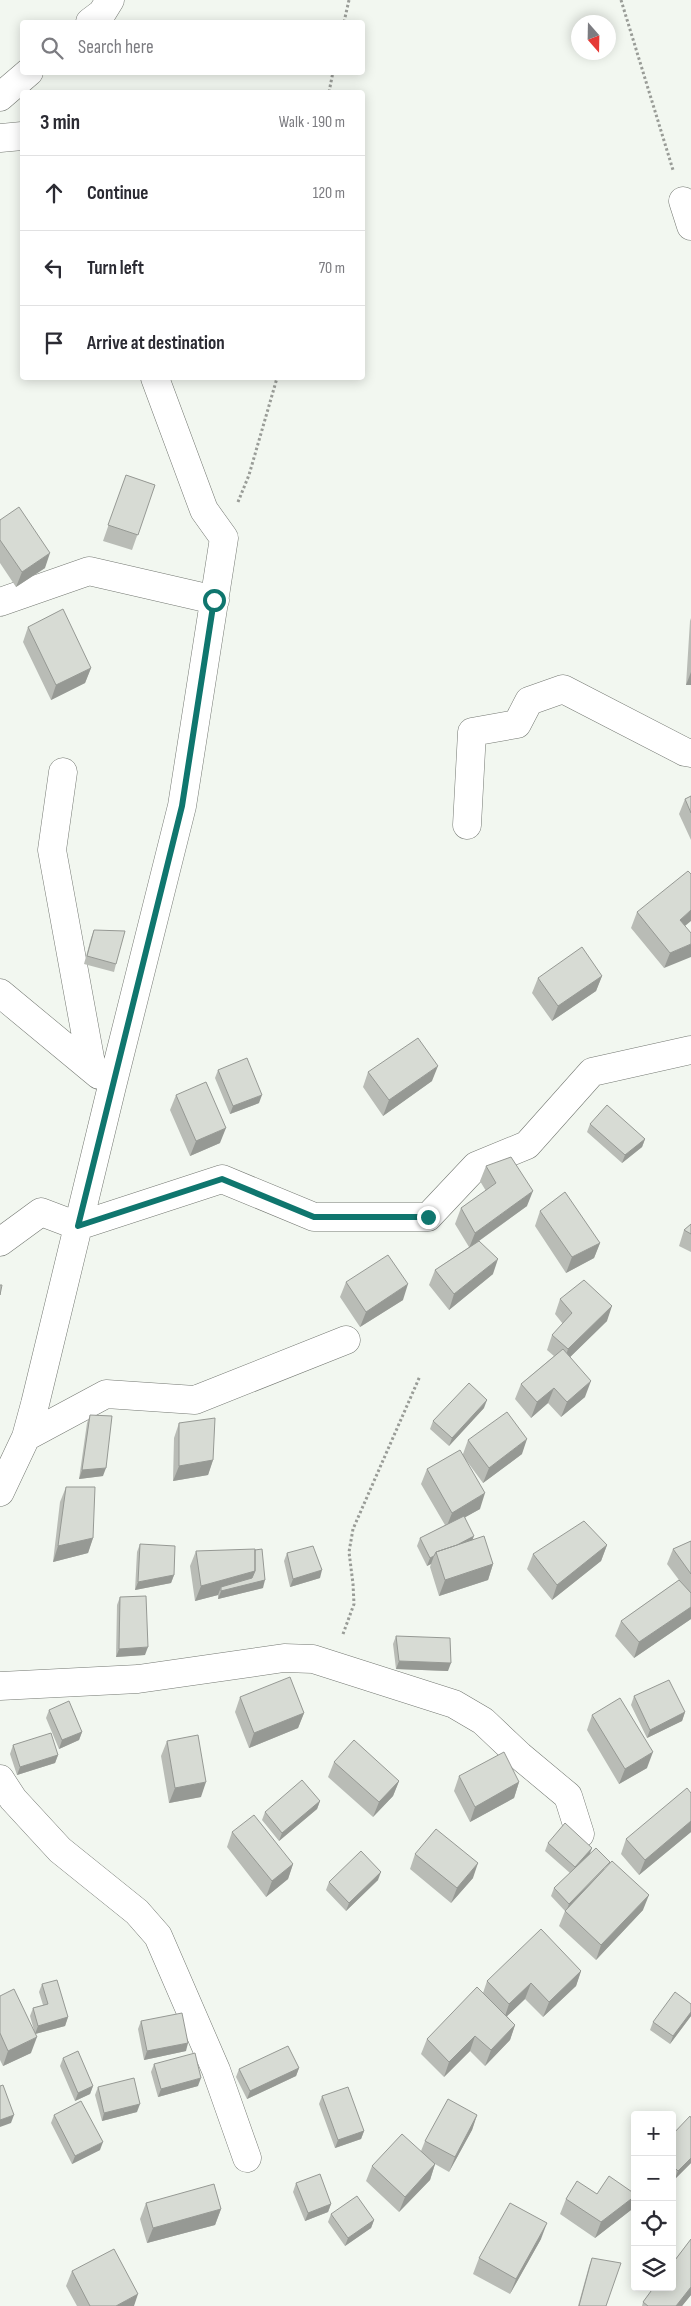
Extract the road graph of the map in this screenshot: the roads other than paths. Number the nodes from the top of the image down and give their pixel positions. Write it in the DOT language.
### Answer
graph roads {
  1 [pos="110,0"];
  2 [pos="93,20"];
  3 [pos="26,75"];
  4 [pos="0,97"];
  5 [pos="20,136"];
  6 [pos="0,138"];
  7 [pos="155,380"];
  8 [pos="214,600"];
  9 [pos="0,602"];
  10 [pos="691,753"];
  11 [pos="63,772"];
  12 [pos="467,825"];
  13 [pos="0,993"];
  14 [pos="691,1050"];
  15 [pos="102,1078"];
  16 [pos="78,1226"];
  17 [pos="0,1242"];
  18 [pos="346,1340"];
  19 [pos="26,1437"];
  20 [pos="0,1492"];
  21 [pos="0,1686"];
  22 [pos="0,1779"];
  23 [pos="580,1834"];
  24 [pos="247,2158"];
  1 -- 2 [label="street"];
  3 -- 4 [label="street"];
  5 -- 6 [label="street"];
  7 -- 8 [label="street"];
  8 -- 9 [label="street"];
  8 -- 15 [label="street"];
  10 -- 12 [label="street"];
  11 -- 15 [label="street"];
  13 -- 15 [label="street"];
  14 -- 16 [label="street"];
  15 -- 16 [label="street"];
  16 -- 17 [label="street"];
  16 -- 19 [label="street"];
  18 -- 19 [label="street"];
  19 -- 20 [label="street"];
  21 -- 23 [label="street"];
  22 -- 24 [label="street"];
}
